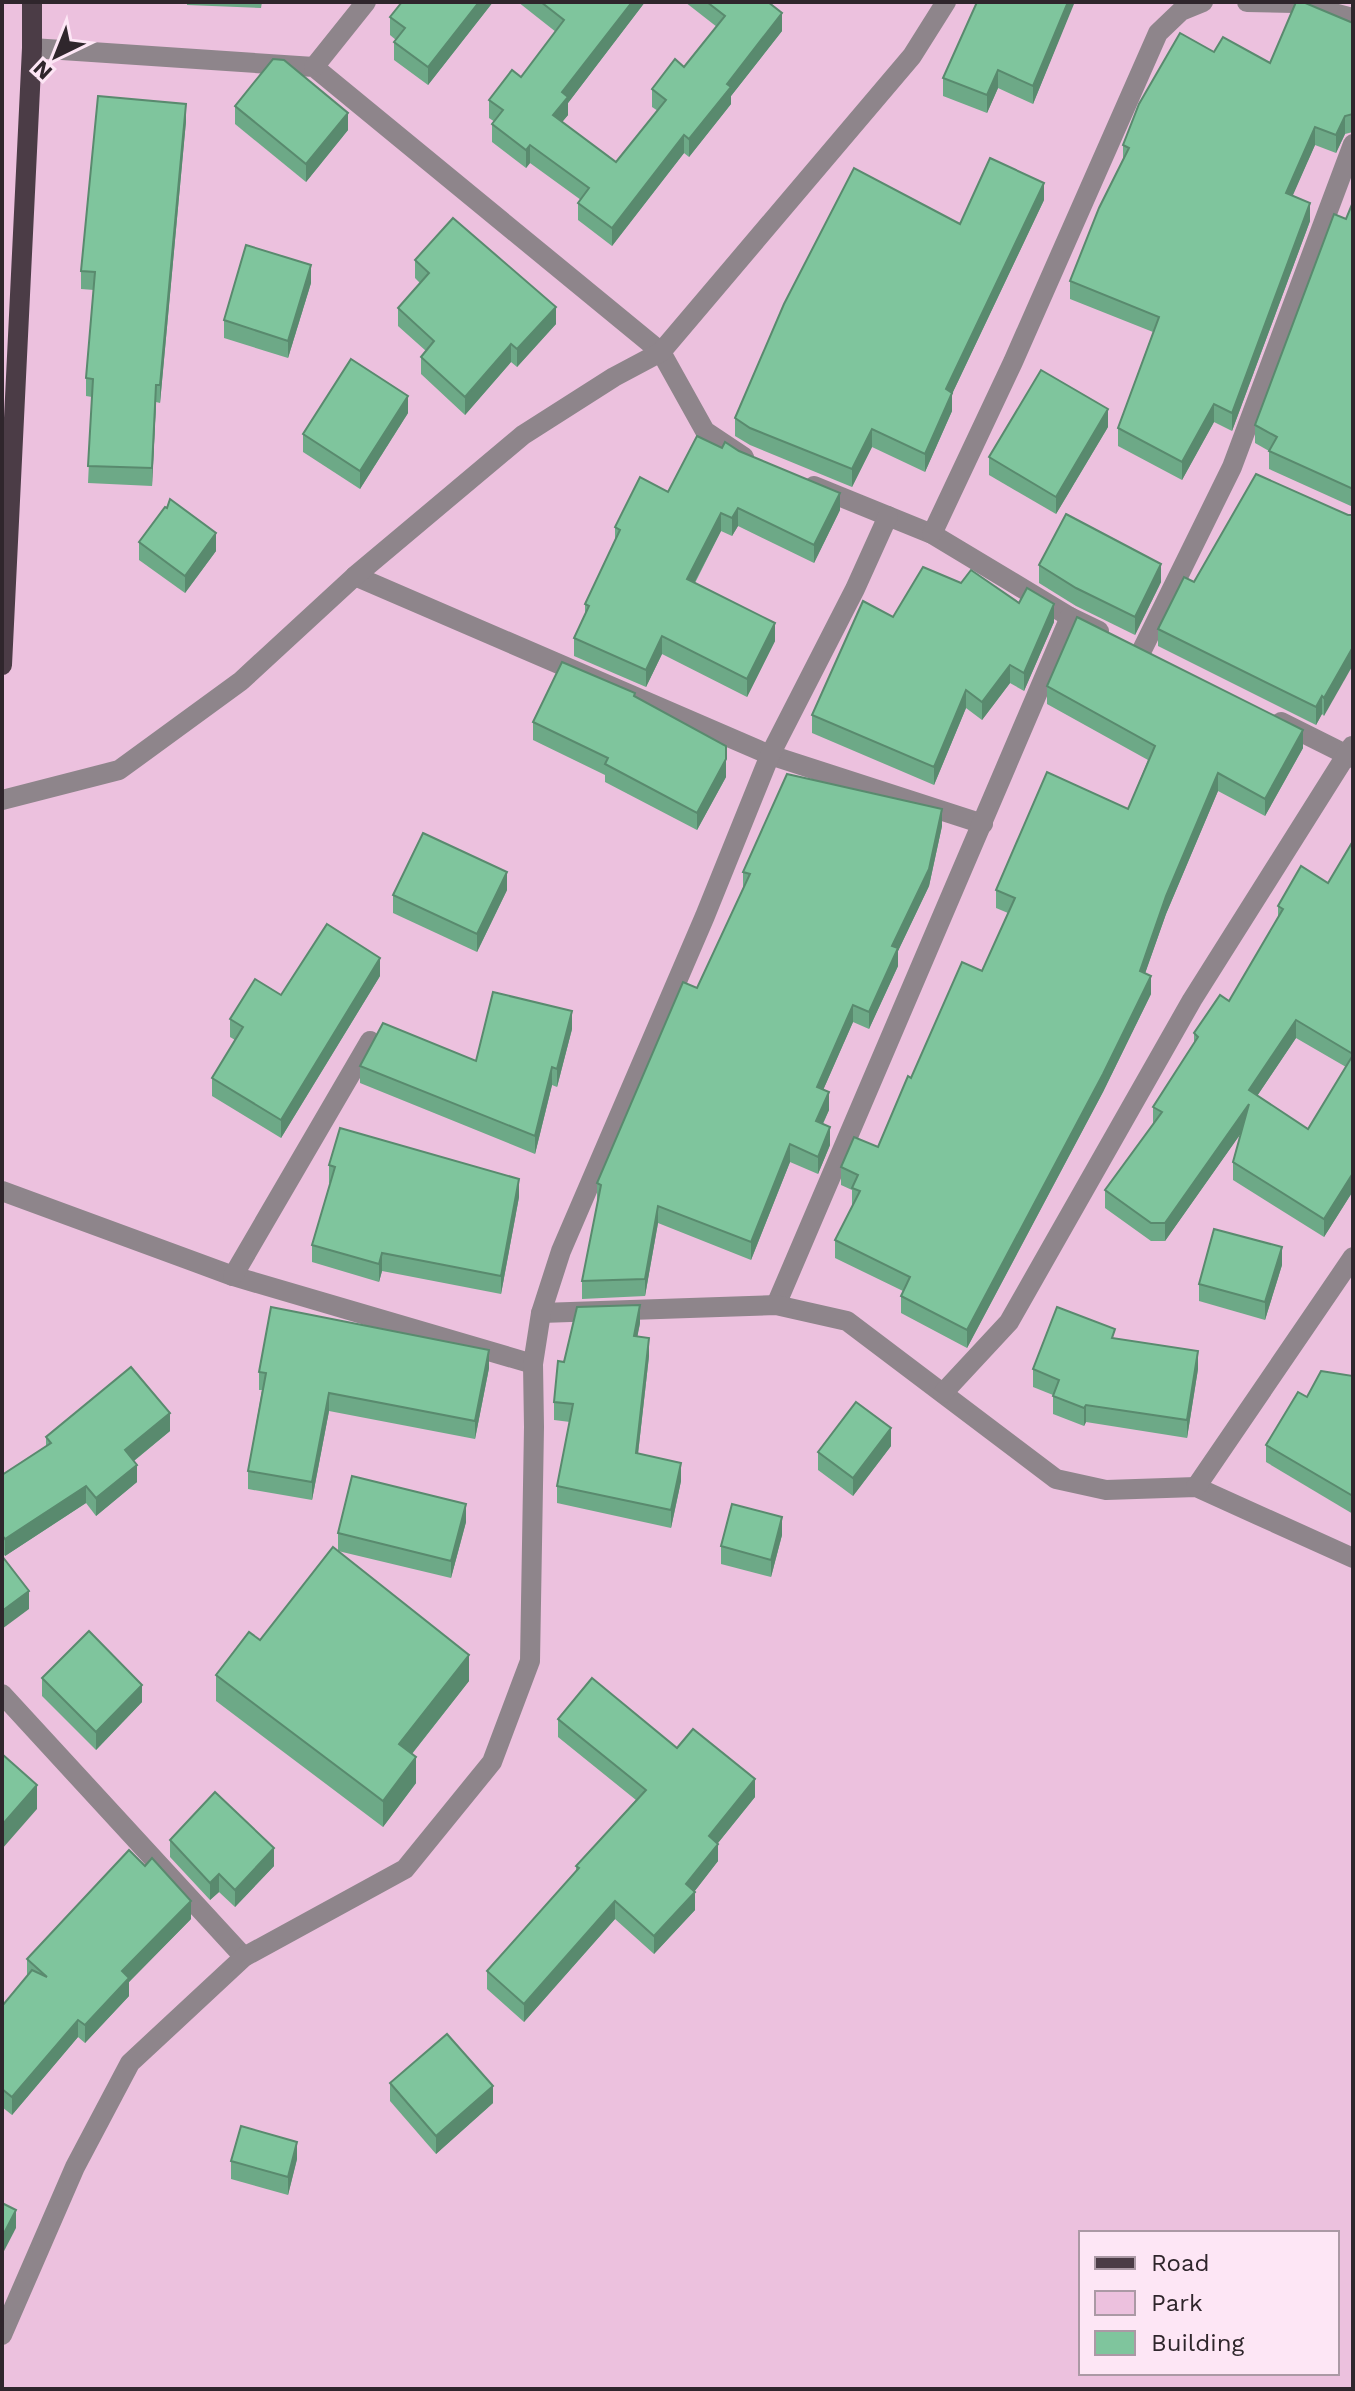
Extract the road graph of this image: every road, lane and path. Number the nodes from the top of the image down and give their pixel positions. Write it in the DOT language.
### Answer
graph roads {
  1 [pos="32,2"];
  2 [pos="366,2"];
  3 [pos="946,2"];
  4 [pos="1203,2"];
  5 [pos="1247,2"];
  6 [pos="1353,18"];
  7 [pos="32,48"];
  8 [pos="314,67"];
  9 [pos="1353,144"];
  10 [pos="661,352"];
  11 [pos="759,463"];
  12 [pos="802,481"];
  13 [pos="888,516"];
  14 [pos="932,534"];
  15 [pos="355,576"];
  16 [pos="1070,617"];
  17 [pos="2,665"];
  18 [pos="1265,714"];
  19 [pos="1351,752"];
  20 [pos="770,755"];
  21 [pos="2,800"];
  22 [pos="983,824"];
  23 [pos="370,1041"];
  24 [pos="2,1191"];
  25 [pos="1353,1257"];
  26 [pos="233,1276"];
  27 [pos="776,1305"];
  28 [pos="541,1313"];
  29 [pos="533,1364"];
  30 [pos="943,1393"];
  31 [pos="1196,1487"];
  32 [pos="1353,1558"];
  33 [pos="2,1694"];
  34 [pos="244,1957"];
  35 [pos="2,2335"];
  1 -- 7 [label="main road"];
  2 -- 8 [label="street"];
  3 -- 10 [label="street"];
  4 -- 14 [label="street"];
  5 -- 6 [label="street"];
  7 -- 8 [label="street"];
  7 -- 17 [label="main road"];
  8 -- 10 [label="street"];
  9 -- 16 [label="street"];
  10 -- 11 [label="street"];
  10 -- 15 [label="street"];
  12 -- 13 [label="street"];
  13 -- 14 [label="street"];
  13 -- 20 [label="street"];
  14 -- 16 [label="street"];
  15 -- 20 [label="street"];
  15 -- 21 [label="street"];
  16 -- 22 [label="street"];
  18 -- 19 [label="street"];
  19 -- 30 [label="street"];
  20 -- 22 [label="street"];
  20 -- 28 [label="street"];
  22 -- 27 [label="street"];
  23 -- 26 [label="street"];
  24 -- 26 [label="street"];
  25 -- 31 [label="street"];
  26 -- 29 [label="street"];
  27 -- 28 [label="street"];
  27 -- 30 [label="street"];
  28 -- 29 [label="street"];
  29 -- 34 [label="street"];
  30 -- 31 [label="street"];
  31 -- 32 [label="street"];
  33 -- 34 [label="street"];
  34 -- 35 [label="street"];
}
